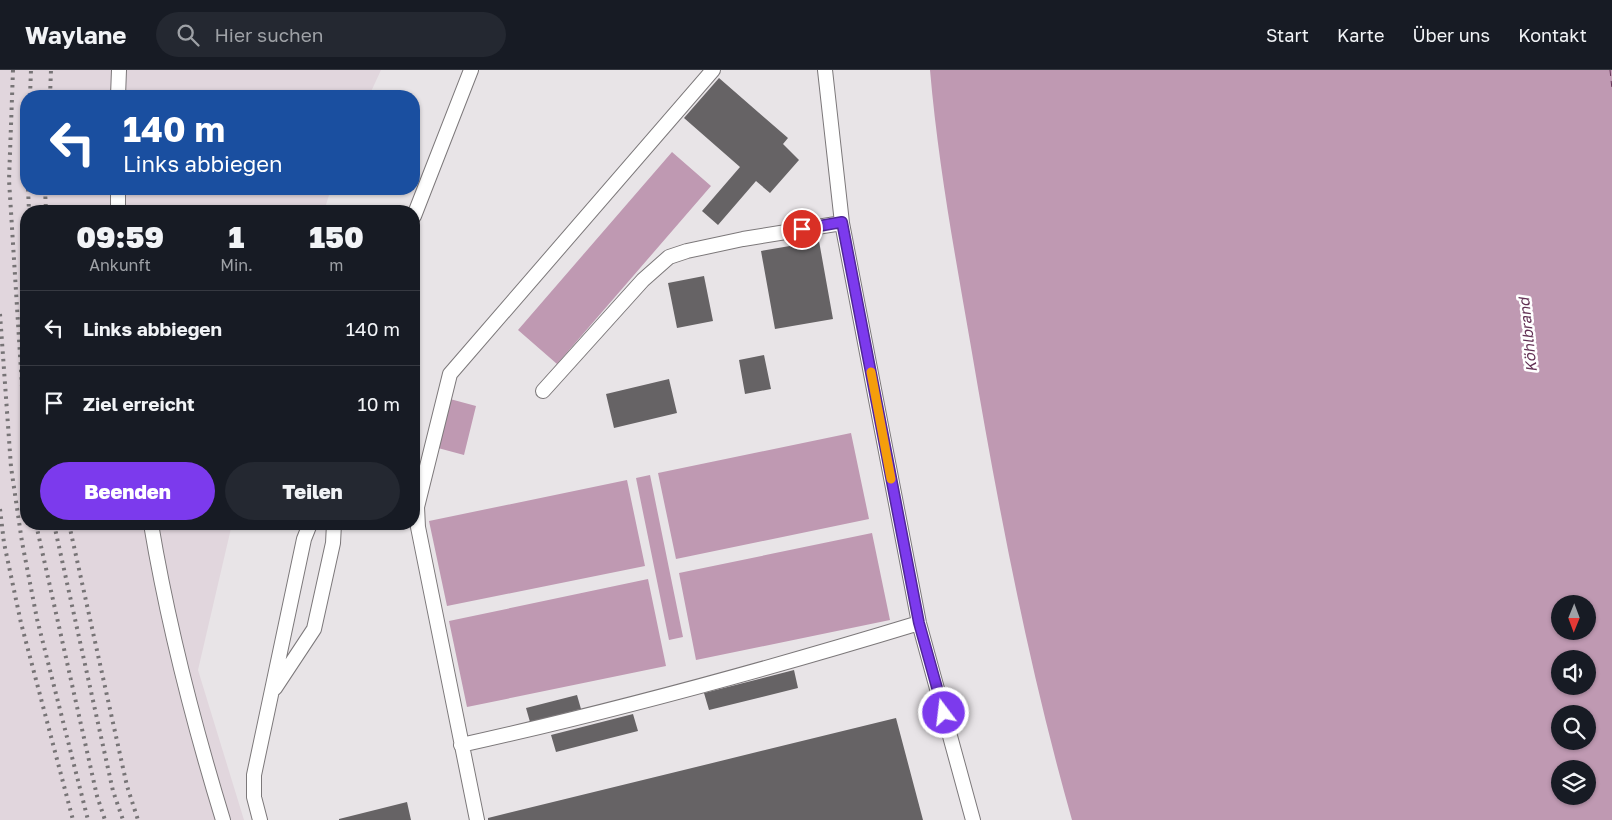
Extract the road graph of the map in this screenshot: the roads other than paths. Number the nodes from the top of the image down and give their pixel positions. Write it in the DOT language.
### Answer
graph roads {
  1 [pos="119,70"];
  2 [pos="471,70"];
  3 [pos="713,70"];
  4 [pos="825,70"];
  5 [pos="118,90"];
  6 [pos="418,205"];
  7 [pos="842,222"];
  8 [pos="543,391"];
  9 [pos="420,495"];
  10 [pos="153,530"];
  11 [pos="308,530"];
  12 [pos="334,530"];
  13 [pos="419,530"];
  14 [pos="919,623"];
  15 [pos="270,697"];
  16 [pos="461,745"];
  17 [pos="223,820"];
  18 [pos="260,820"];
  19 [pos="476,820"];
  20 [pos="973,820"];
  1 -- 5 [label="lane"];
  2 -- 6 [label="lane"];
  3 -- 9 [label="lane"];
  4 -- 7 [label="lane"];
  7 -- 8 [label="lane"];
  7 -- 14 [label="lane"];
  10 -- 17 [label="lane"];
  11 -- 15 [label="lane"];
  12 -- 15 [label="lane"];
  13 -- 16 [label="lane"];
  14 -- 16 [label="lane"];
  14 -- 20 [label="lane"];
  15 -- 18 [label="lane"];
  16 -- 19 [label="lane"];
}
